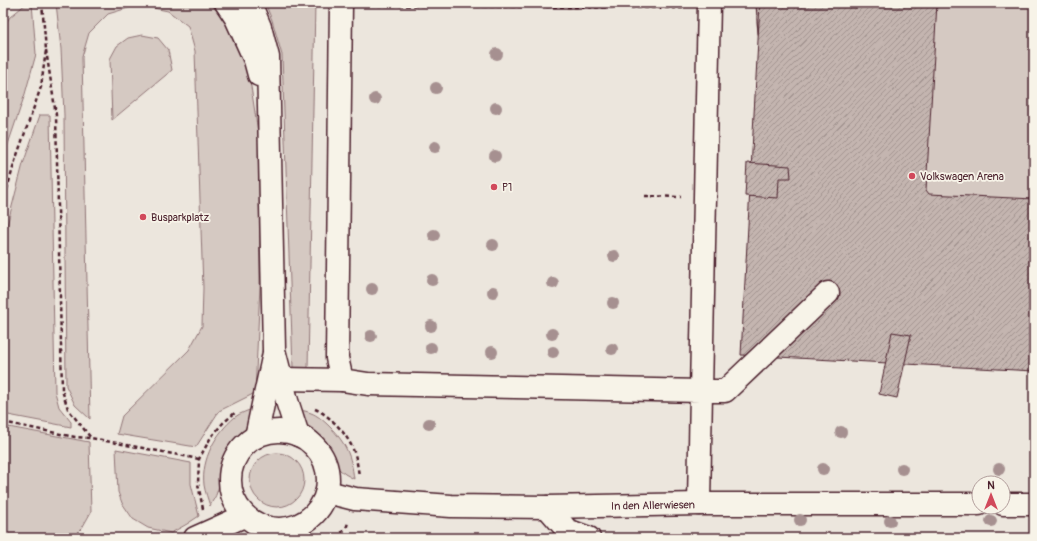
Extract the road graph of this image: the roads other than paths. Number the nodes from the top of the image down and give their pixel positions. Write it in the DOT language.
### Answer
graph roads {
  1 [pos="226,3"];
  2 [pos="250,3"];
  3 [pos="341,4"];
  4 [pos="709,6"];
  5 [pos="270,127"];
  6 [pos="828,293"];
  7 [pos="274,350"];
  8 [pos="282,379"];
  9 [pos="342,380"];
  10 [pos="701,391"];
  11 [pos="298,435"];
  12 [pos="256,437"];
  13 [pos="327,492"];
  14 [pos="699,504"];
  15 [pos="971,504"];
  16 [pos="1011,504"];
  17 [pos="1034,504"];
  18 [pos="548,507"];
  19 [pos="244,516"];
  20 [pos="195,538"];
  21 [pos="589,538"];
  1 -- 5 [label="street"];
  2 -- 5 [label="street"];
  3 -- 9 [label="street"];
  4 -- 10 [label="street"];
  5 -- 7 [label="street"];
  6 -- 10 [label="street"];
  7 -- 8 [label="street"];
  7 -- 12 [label="street"];
  8 -- 9 [label="street"];
  8 -- 11 [label="street"];
  9 -- 10 [label="street"];
  10 -- 14 [label="street"];
  11 -- 12 [label="street"];
  11 -- 13 [label="street"];
  12 -- 19 [label="street"];
  13 -- 18 [label="street, In den Allerwiesen"];
  13 -- 19 [label="street"];
  14 -- 15 [label="street, In den Allerwiesen"];
  14 -- 18 [label="street, In den Allerwiesen"];
  16 -- 17 [label="street"];
  18 -- 21 [label="street"];
  19 -- 20 [label="street"];
}
